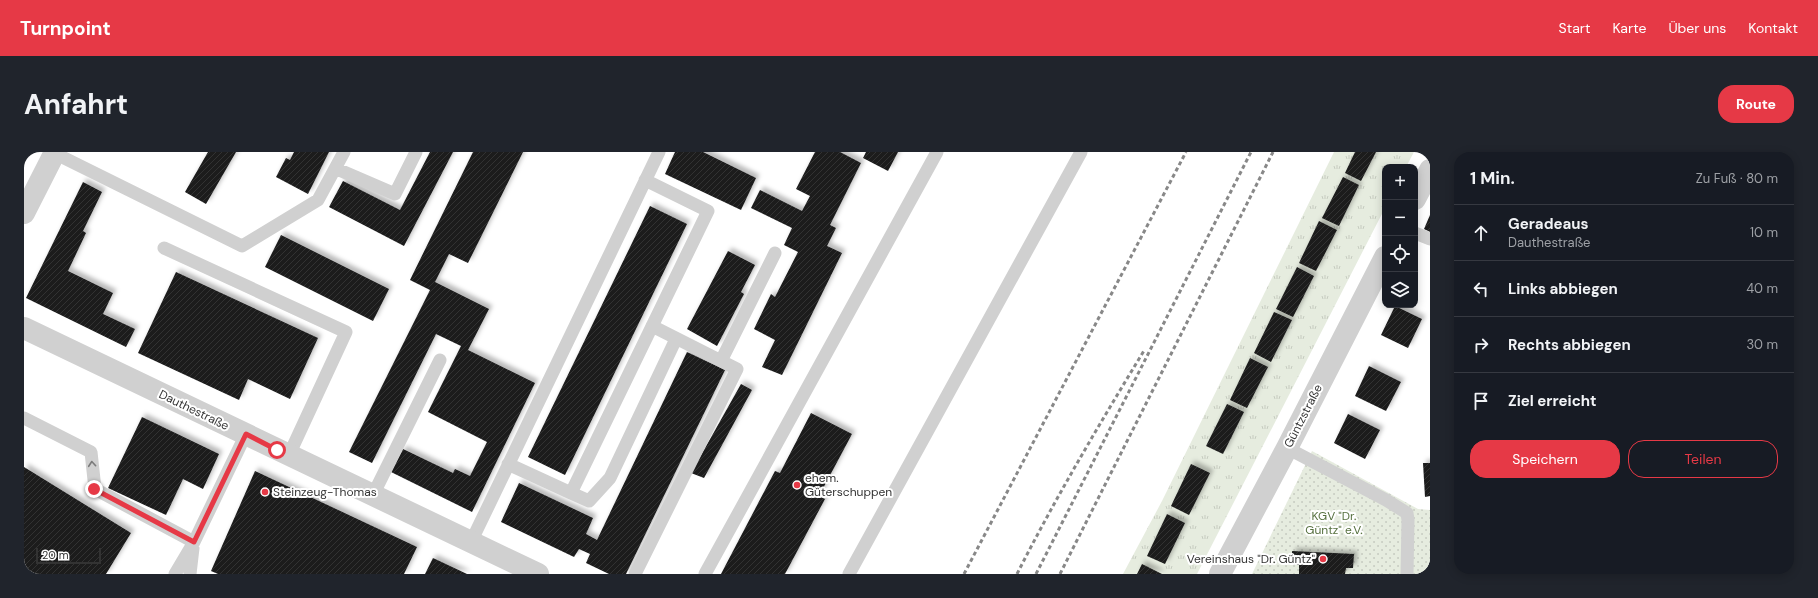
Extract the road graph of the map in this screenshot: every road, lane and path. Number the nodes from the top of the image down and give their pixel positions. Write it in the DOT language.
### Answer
graph roads {
  1 [pos="55,152"];
  2 [pos="344,152"];
  3 [pos="416,152"];
  4 [pos="659,152"];
  5 [pos="937,152"];
  6 [pos="1080,152"];
  7 [pos="336,169"];
  8 [pos="1430,170"];
  9 [pos="645,180"];
  10 [pos="1418,193"];
  11 [pos="24,213"];
  12 [pos="1418,234"];
  13 [pos="1430,239"];
  14 [pos="164,248"];
  15 [pos="775,253"];
  16 [pos="1382,263"];
  17 [pos="652,326"];
  18 [pos="24,328"];
  19 [pos="676,339"];
  20 [pos="440,360"];
  21 [pos="721,361"];
  22 [pos="24,418"];
  23 [pos="246,434"];
  24 [pos="1287,448"];
  25 [pos="289,455"];
  26 [pos="508,464"];
  27 [pos="571,493"];
  28 [pos="373,496"];
  29 [pos="194,542"];
  30 [pos="471,542"];
  31 [pos="175,574"];
  32 [pos="190,574"];
  33 [pos="538,574"];
  34 [pos="635,574"];
  35 [pos="705,574"];
  36 [pos="849,574"];
  37 [pos="1220,574"];
  38 [pos="1407,574"];
  1 -- 7 [label="lane"];
  1 -- 11 [label="street"];
  2 -- 7 [label="lane"];
  3 -- 7 [label="lane"];
  4 -- 9 [label="lane"];
  5 -- 35 [label="lane"];
  6 -- 36 [label="lane"];
  8 -- 10 [label="street"];
  9 -- 17 [label="lane"];
  9 -- 26 [label="lane"];
  12 -- 13 [label="lane"];
  14 -- 25 [label="lane"];
  15 -- 21 [label="lane"];
  16 -- 24 [label="street, Güntzstraße"];
  17 -- 19 [label="lane"];
  17 -- 27 [label="lane"];
  18 -- 23 [label="street, Dauthestraße"];
  19 -- 21 [label="lane"];
  19 -- 27 [label="lane"];
  20 -- 28 [label="lane"];
  21 -- 34 [label="lane"];
  29 -- 22 [label="lane, one-way"];
  23 -- 25 [label="street, Dauthestraße"];
  23 -- 29 [label="lane"];
  24 -- 37 [label="street, Güntzstraße"];
  24 -- 38 [label="lane"];
  25 -- 28 [label="street, Dauthestraße"];
  26 -- 27 [label="lane"];
  26 -- 30 [label="lane"];
  28 -- 30 [label="street, Dauthestraße"];
  29 -- 31 [label="lane"];
  29 -- 32 [label="lane"];
  30 -- 33 [label="street, Dauthestraße"];
}
